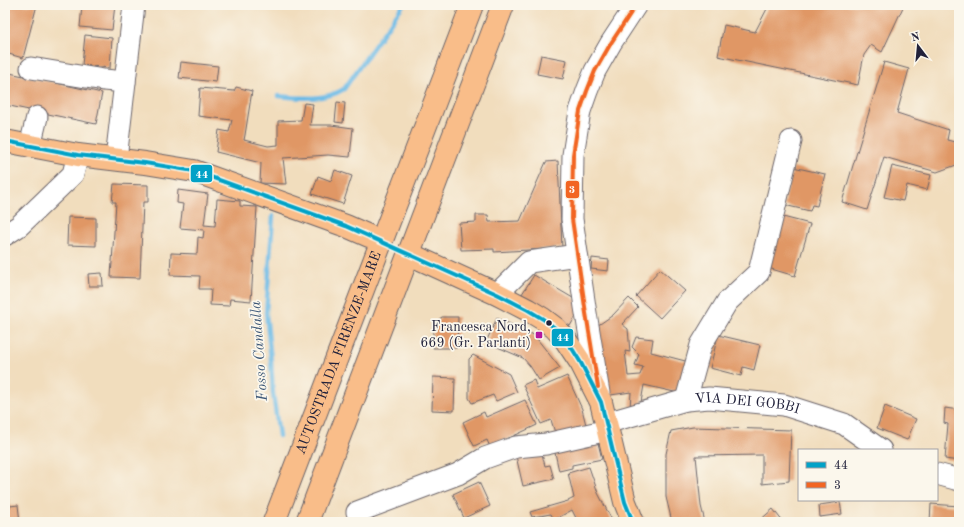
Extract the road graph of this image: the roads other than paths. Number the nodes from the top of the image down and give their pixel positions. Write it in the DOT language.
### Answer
graph roads {
  1 [pos="134,5"];
  2 [pos="472,5"];
  3 [pos="503,5"];
  4 [pos="636,5"];
  5 [pos="31,68"];
  6 [pos="125,82"];
  7 [pos="37,117"];
  8 [pos="5,141"];
  9 [pos="791,141"];
  10 [pos="30,146"];
  11 [pos="78,155"];
  12 [pos="116,159"];
  13 [pos="5,235"];
  14 [pos="369,236"];
  15 [pos="578,255"];
  16 [pos="418,258"];
  17 [pos="497,294"];
  18 [pos="686,400"];
  19 [pos="601,402"];
  20 [pos="607,426"];
  21 [pos="880,449"];
  22 [pos="938,474"];
  23 [pos="959,480"];
  24 [pos="357,512"];
  25 [pos="274,522"];
  26 [pos="307,522"];
  27 [pos="633,522"];
  1 -- 6 [label="street"];
  2 -- 25 [label="main road, AUTOSTRADA FIRENZE-MARE"];
  3 -- 26 [label="main road"];
  4 -- 15 [label="street"];
  5 -- 6 [label="street"];
  6 -- 12 [label="street"];
  7 -- 10 [label="street"];
  8 -- 10 [label="main road"];
  9 -- 18 [label="street"];
  10 -- 11 [label="main road"];
  11 -- 12 [label="main road"];
  11 -- 13 [label="street"];
  12 -- 14 [label="main road"];
  15 -- 17 [label="street"];
  15 -- 19 [label="street"];
  16 -- 17 [label="main road"];
  17 -- 19 [label="main road"];
  18 -- 20 [label="street, VIA DEI GOBBI"];
  18 -- 21 [label="street, VIA DEI GOBBI"];
  19 -- 20 [label="main road"];
  20 -- 24 [label="street, VIA DEI GOBBI"];
  20 -- 27 [label="main road"];
  22 -- 23 [label="street"];
}
